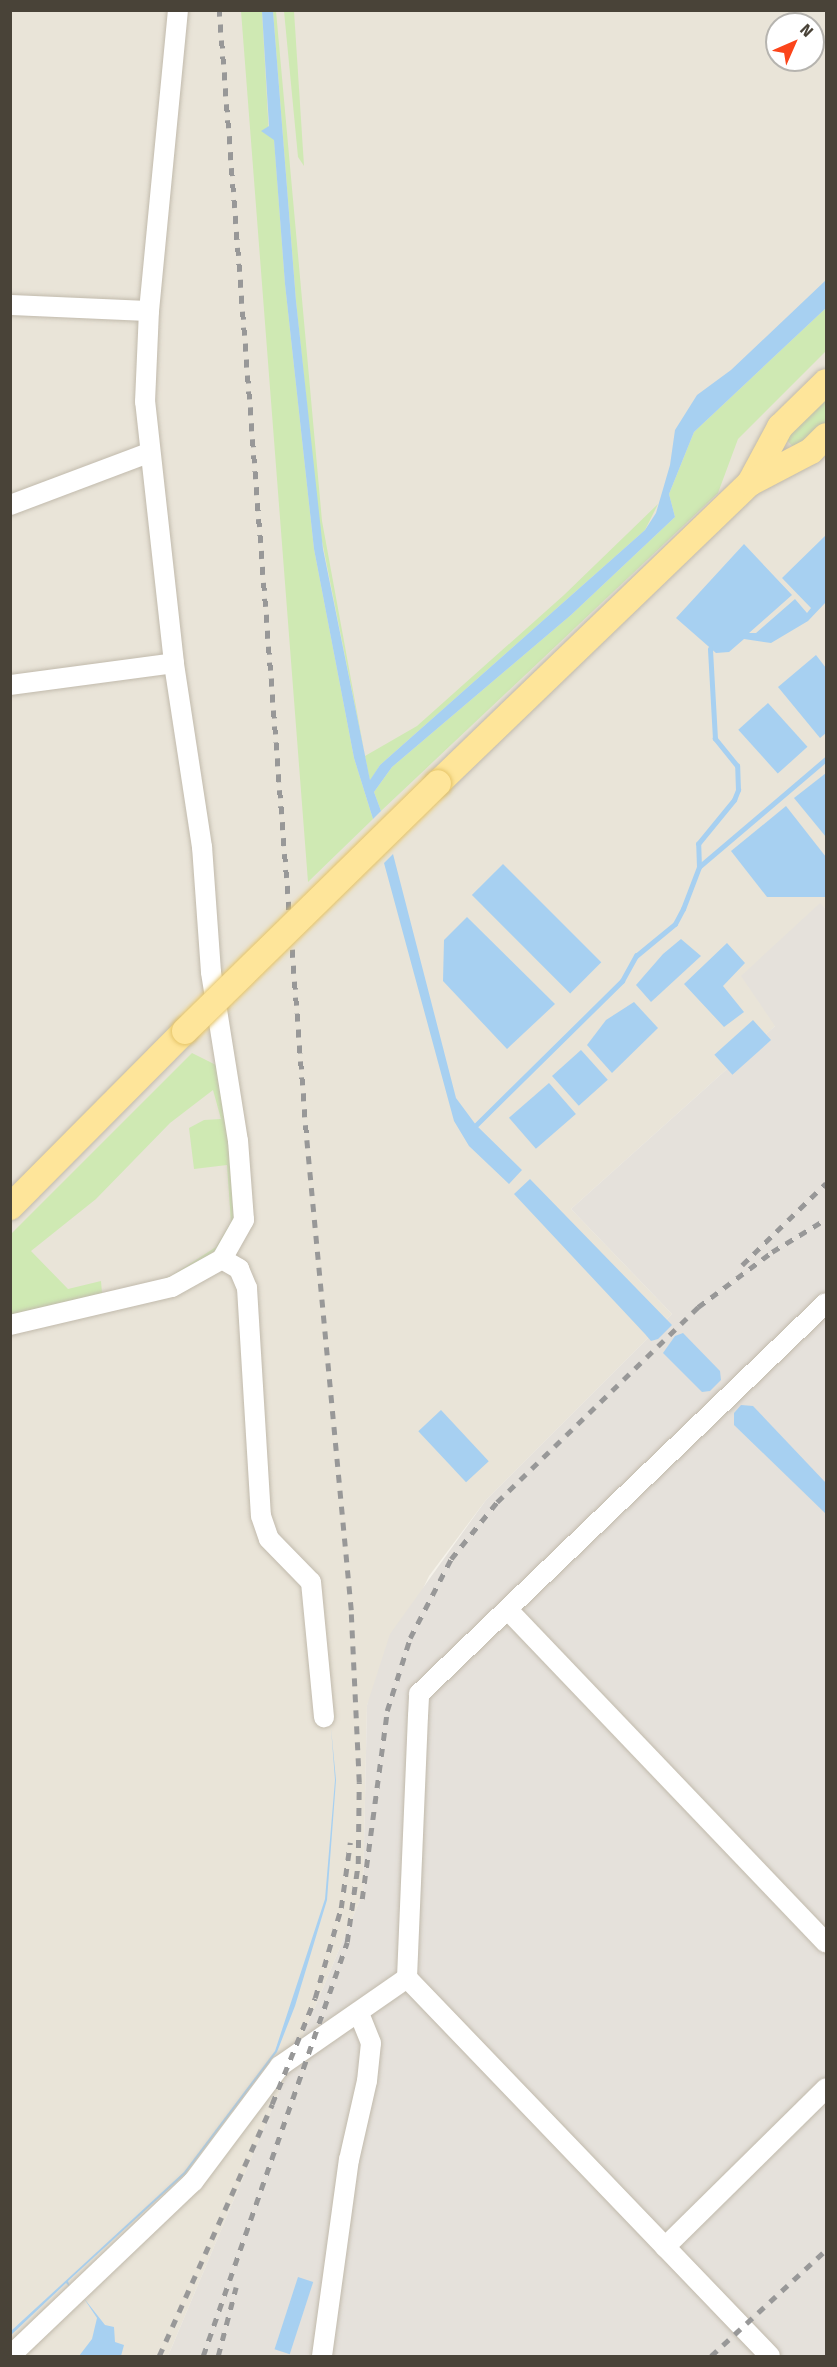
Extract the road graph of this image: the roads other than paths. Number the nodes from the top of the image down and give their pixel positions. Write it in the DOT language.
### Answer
graph roads {
  1 [pos="178,10"];
  2 [pos="10,305"];
  3 [pos="149,311"];
  4 [pos="826,382"];
  5 [pos="826,436"];
  6 [pos="148,453"];
  7 [pos="750,483"];
  8 [pos="10,505"];
  9 [pos="174,663"];
  10 [pos="10,685"];
  11 [pos="10,1207"];
  12 [pos="222,1259"];
  13 [pos="826,1304"];
  14 [pos="10,1325"];
  15 [pos="508,1610"];
  16 [pos="324,1718"];
  17 [pos="826,1943"];
  18 [pos="407,1978"];
  19 [pos="359,2013"];
  20 [pos="826,2088"];
  21 [pos="665,2247"];
  22 [pos="10,2356"];
  23 [pos="322,2356"];
  24 [pos="770,2356"];
  1 -- 3 [label="street"];
  2 -- 3 [label="street"];
  3 -- 6 [label="street"];
  4 -- 7 [label="main road"];
  5 -- 7 [label="main road"];
  6 -- 8 [label="street"];
  6 -- 9 [label="street"];
  7 -- 11 [label="main road, bridge"];
  9 -- 10 [label="street"];
  9 -- 12 [label="street"];
  12 -- 14 [label="street"];
  12 -- 16 [label="street"];
  13 -- 15 [label="street"];
  15 -- 17 [label="street"];
  15 -- 18 [label="street"];
  18 -- 19 [label="street"];
  18 -- 21 [label="street"];
  19 -- 22 [label="street"];
  19 -- 23 [label="street"];
  20 -- 21 [label="street"];
  21 -- 24 [label="street"];
}
